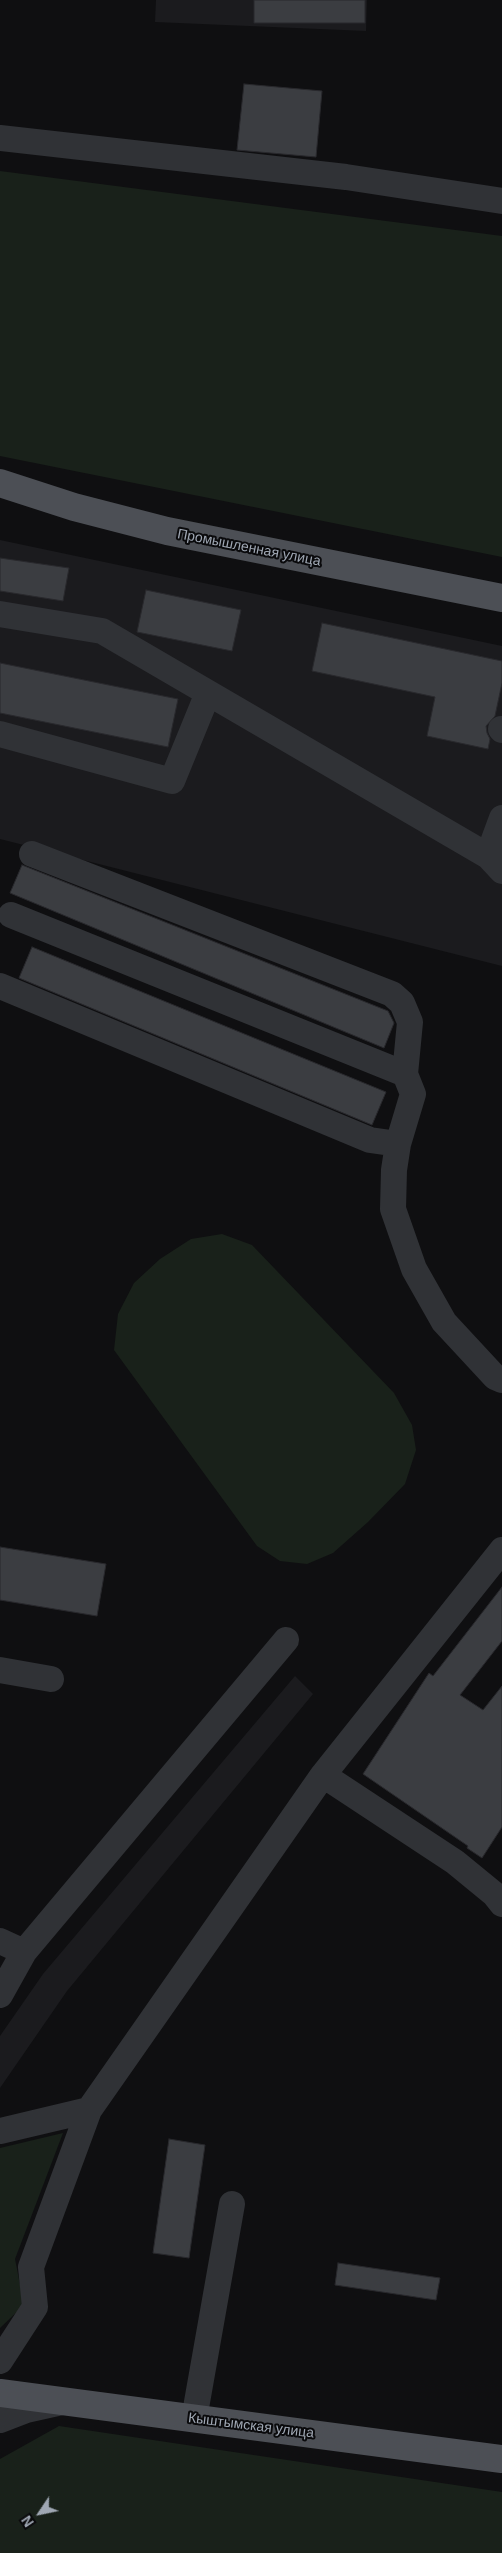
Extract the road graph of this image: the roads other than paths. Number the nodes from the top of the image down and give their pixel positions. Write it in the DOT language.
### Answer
graph roads {
  1 [pos="0,138"];
  2 [pos="502,201"];
  3 [pos="0,483"];
  4 [pos="502,598"];
  5 [pos="0,614"];
  6 [pos="208,693"];
  7 [pos="0,734"];
  8 [pos="502,818"];
  9 [pos="32,854"];
  10 [pos="495,863"];
  11 [pos="11,915"];
  12 [pos="0,986"];
  13 [pos="405,1074"];
  14 [pos="398,1144"];
  15 [pos="502,1380"];
  16 [pos="502,1550"];
  17 [pos="286,1640"];
  18 [pos="0,1670"];
  19 [pos="51,1680"];
  20 [pos="323,1775"];
  21 [pos="502,1904"];
  22 [pos="0,1940"];
  23 [pos="24,1952"];
  24 [pos="0,1995"];
  25 [pos="90,2110"];
  26 [pos="0,2131"];
  27 [pos="232,2204"];
  28 [pos="2,2354"];
  29 [pos="0,2393"];
  30 [pos="64,2402"];
  31 [pos="194,2419"];
  32 [pos="0,2420"];
  33 [pos="502,2459"];
  1 -- 2 [label="street"];
  3 -- 4 [label="main road, Промышленная улица"];
  5 -- 6 [label="street"];
  6 -- 7 [label="street"];
  6 -- 10 [label="street"];
  8 -- 10 [label="street"];
  9 -- 13 [label="street"];
  11 -- 13 [label="street"];
  12 -- 14 [label="street"];
  13 -- 14 [label="street"];
  14 -- 15 [label="street"];
  16 -- 20 [label="street"];
  17 -- 23 [label="street"];
  18 -- 19 [label="street"];
  20 -- 21 [label="street"];
  20 -- 25 [label="street"];
  22 -- 23 [label="street"];
  23 -- 24 [label="street"];
  25 -- 26 [label="street"];
  25 -- 28 [label="street"];
  27 -- 31 [label="street"];
  29 -- 30 [label="main road, Кыштымская улица"];
  30 -- 31 [label="main road, Кыштымская улица"];
  30 -- 32 [label="street"];
  31 -- 33 [label="main road, Кыштымская улица"];
}
